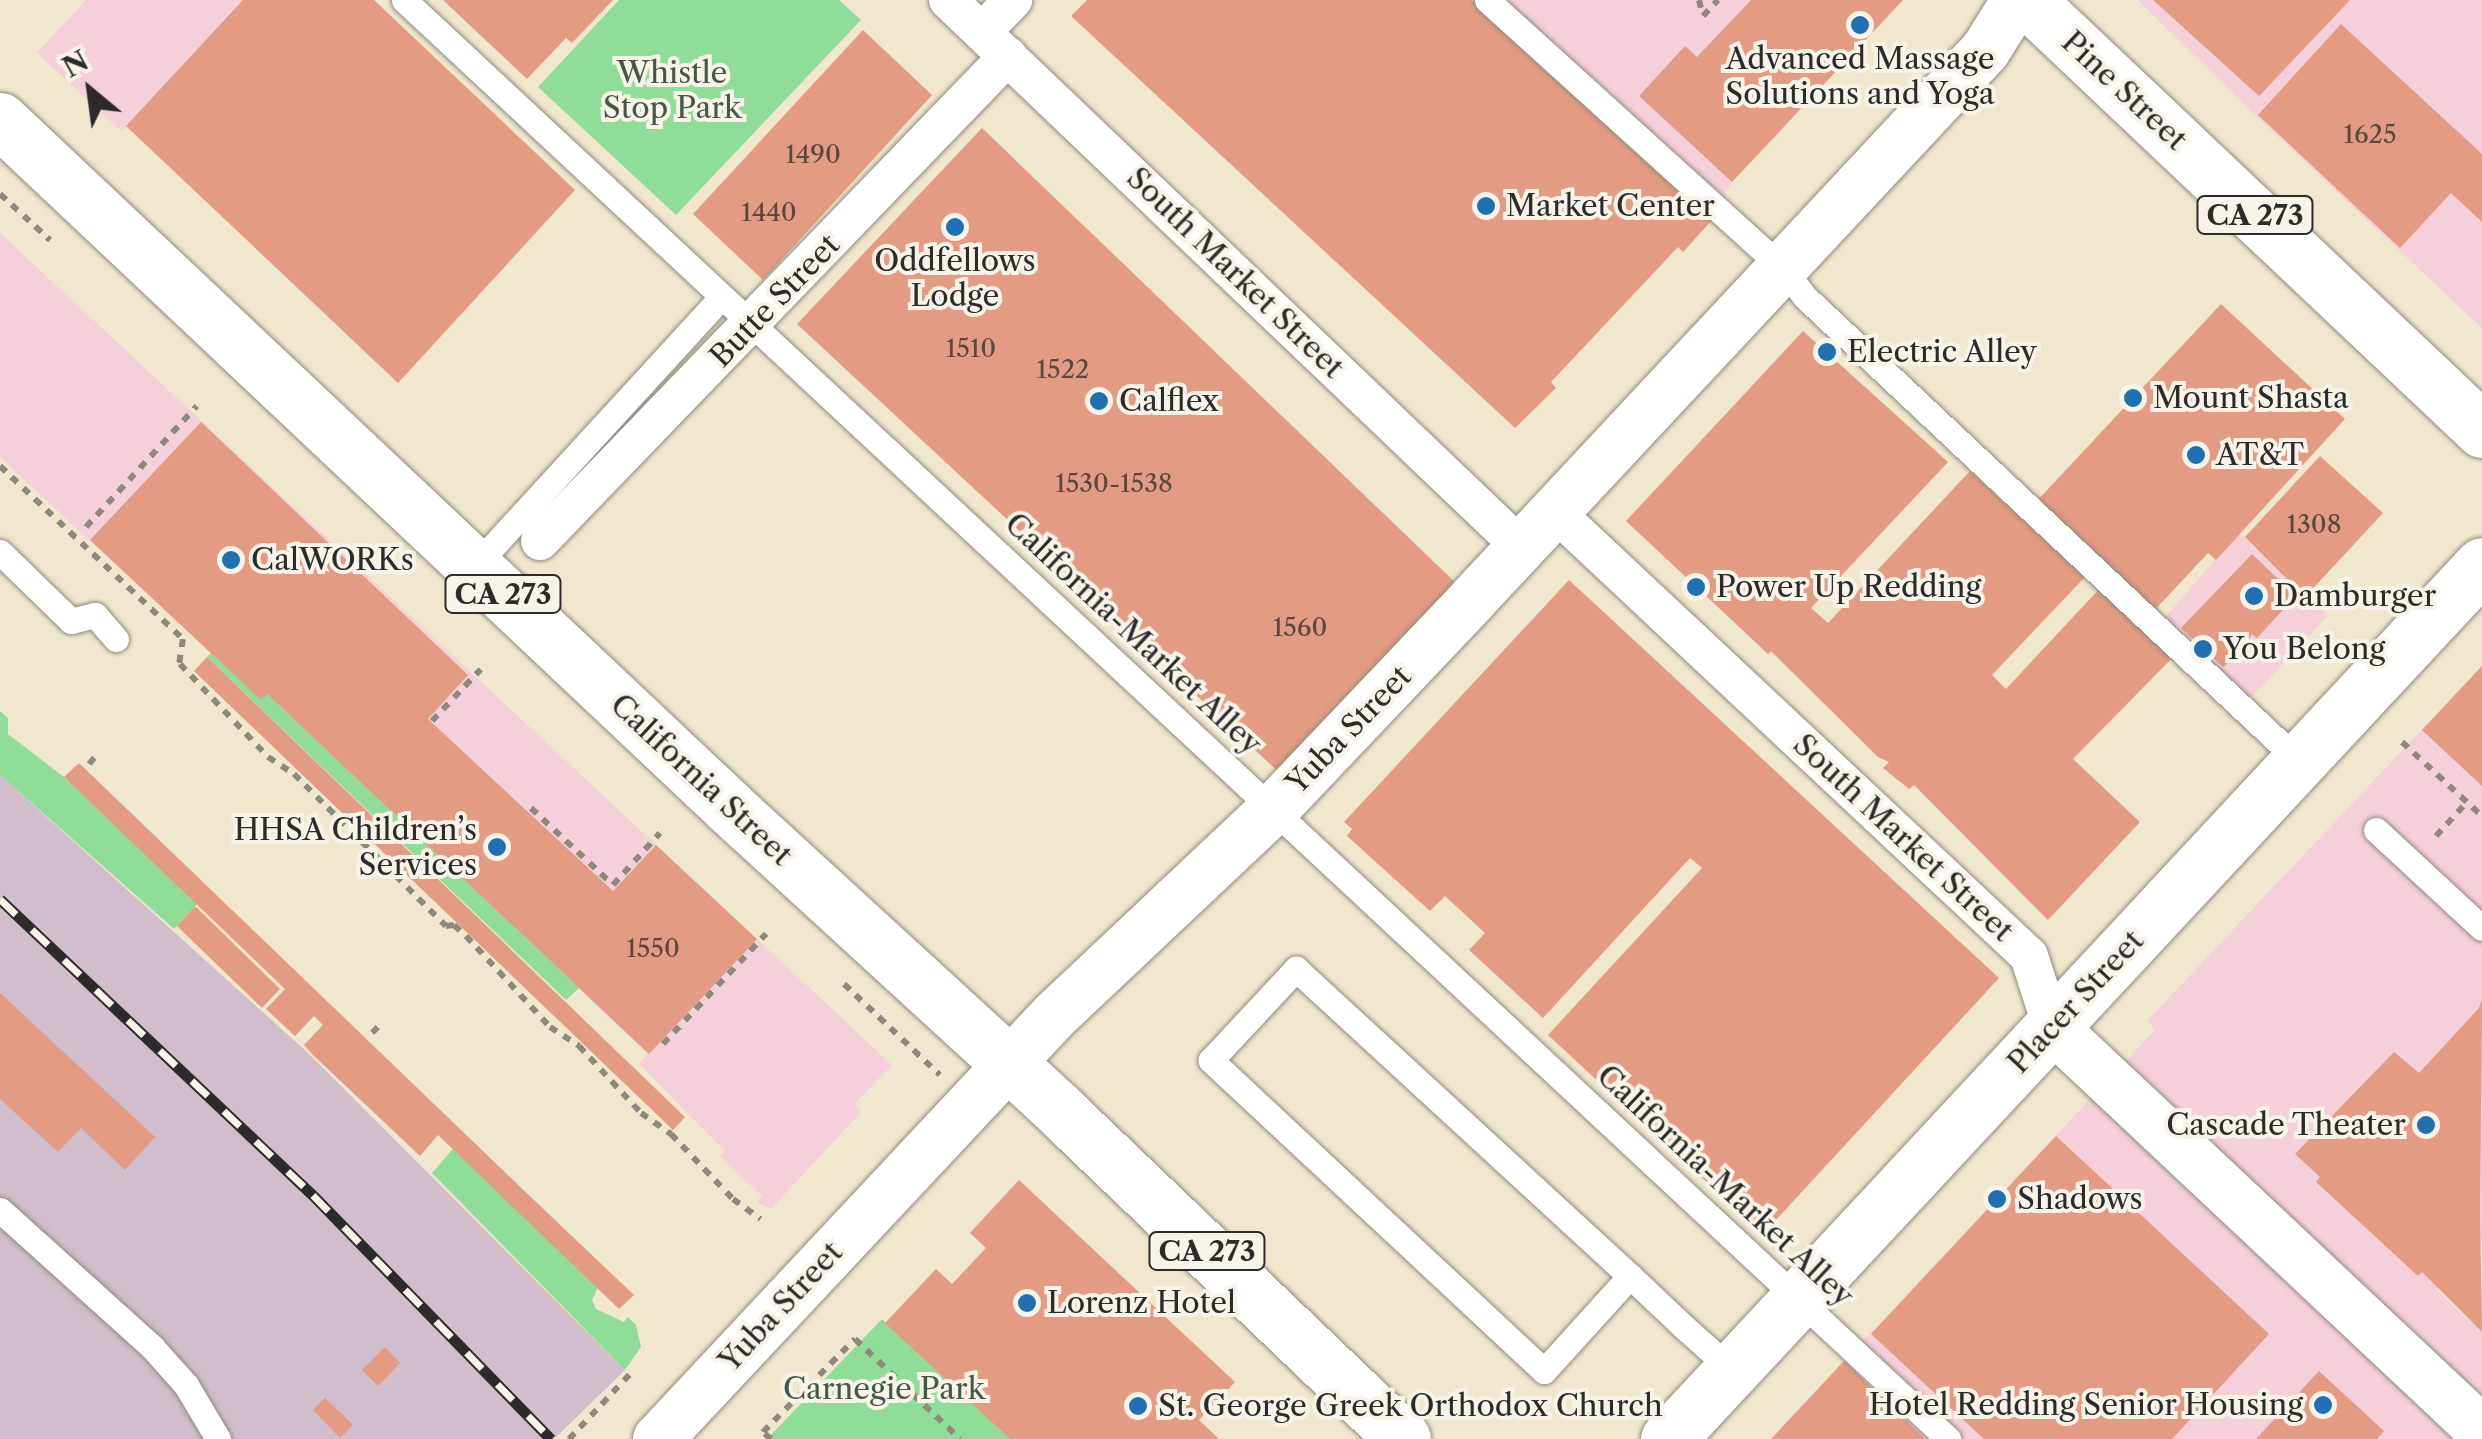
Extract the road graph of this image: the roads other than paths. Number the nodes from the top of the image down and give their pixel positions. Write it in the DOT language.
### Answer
graph roads {
  1 [pos="404,0"];
  2 [pos="948,0"];
  3 [pos="1013,0"];
  4 [pos="1487,0"];
  5 [pos="2017,0"];
  6 [pos="2027,0"];
  7 [pos="995,44"];
  8 [pos="0,120"];
  9 [pos="1783,268"];
  10 [pos="721,297"];
  11 [pos="752,326"];
  12 [pos="2482,430"];
  13 [pos="1538,530"];
  14 [pos="540,541"];
  15 [pos="0,552"];
  16 [pos="2482,565"];
  17 [pos="474,567"];
  18 [pos="116,639"];
  19 [pos="2301,762"];
  20 [pos="1274,809"];
  21 [pos="2376,830"];
  22 [pos="2482,928"];
  23 [pos="2052,1027"];
  24 [pos="1010,1064"];
  25 [pos="0,1210"];
  26 [pos="1630,1276"];
  27 [pos="1800,1300"];
  28 [pos="1733,1371"];
  29 [pos="2482,1431"];
  30 [pos="218,1439"];
  31 [pos="658,1439"];
  32 [pos="1404,1439"];
  33 [pos="1668,1439"];
  34 [pos="1948,1439"];
  1 -- 10 [label="lane, California-Market Alley"];
  2 -- 7 [label="street, South Market Street"];
  3 -- 7 [label="street, Butte Street"];
  4 -- 9 [label="lane"];
  5 -- 9 [label="street, Yuba Street"];
  6 -- 12 [label="main road, Pine Street / CA 273"];
  7 -- 11 [label="street, Butte Street"];
  7 -- 13 [label="street, South Market Street"];
  8 -- 17 [label="main road, California Street / CA 273"];
  9 -- 13 [label="street, Yuba Street"];
  9 -- 19 [label="lane"];
  10 -- 11 [label="lane, California-Market Alley"];
  10 -- 17 [label="lane"];
  11 -- 14 [label="street, Butte Street"];
  11 -- 20 [label="lane, California-Market Alley"];
  13 -- 20 [label="street, Yuba Street"];
  13 -- 23 [label="street, South Market Street"];
  15 -- 18 [label="lane"];
  16 -- 19 [label="main road, Placer Street"];
  17 -- 24 [label="main road, California Street / CA 273"];
  19 -- 23 [label="main road, Placer Street"];
  20 -- 24 [label="street, Yuba Street"];
  20 -- 27 [label="lane, California-Market Alley"];
  21 -- 22 [label="lane"];
  23 -- 27 [label="main road, Placer Street"];
  23 -- 29 [label="street, South Market Street"];
  24 -- 31 [label="street, Yuba Street"];
  24 -- 32 [label="main road, California Street / CA 273"];
  25 -- 30 [label="lane"];
  26 -- 26 [label="lane"];
  26 -- 28 [label="lane"];
  27 -- 28 [label="main road, Placer Street"];
  27 -- 34 [label="lane, California-Market Alley"];
  28 -- 33 [label="main road, Placer Street"];
}
